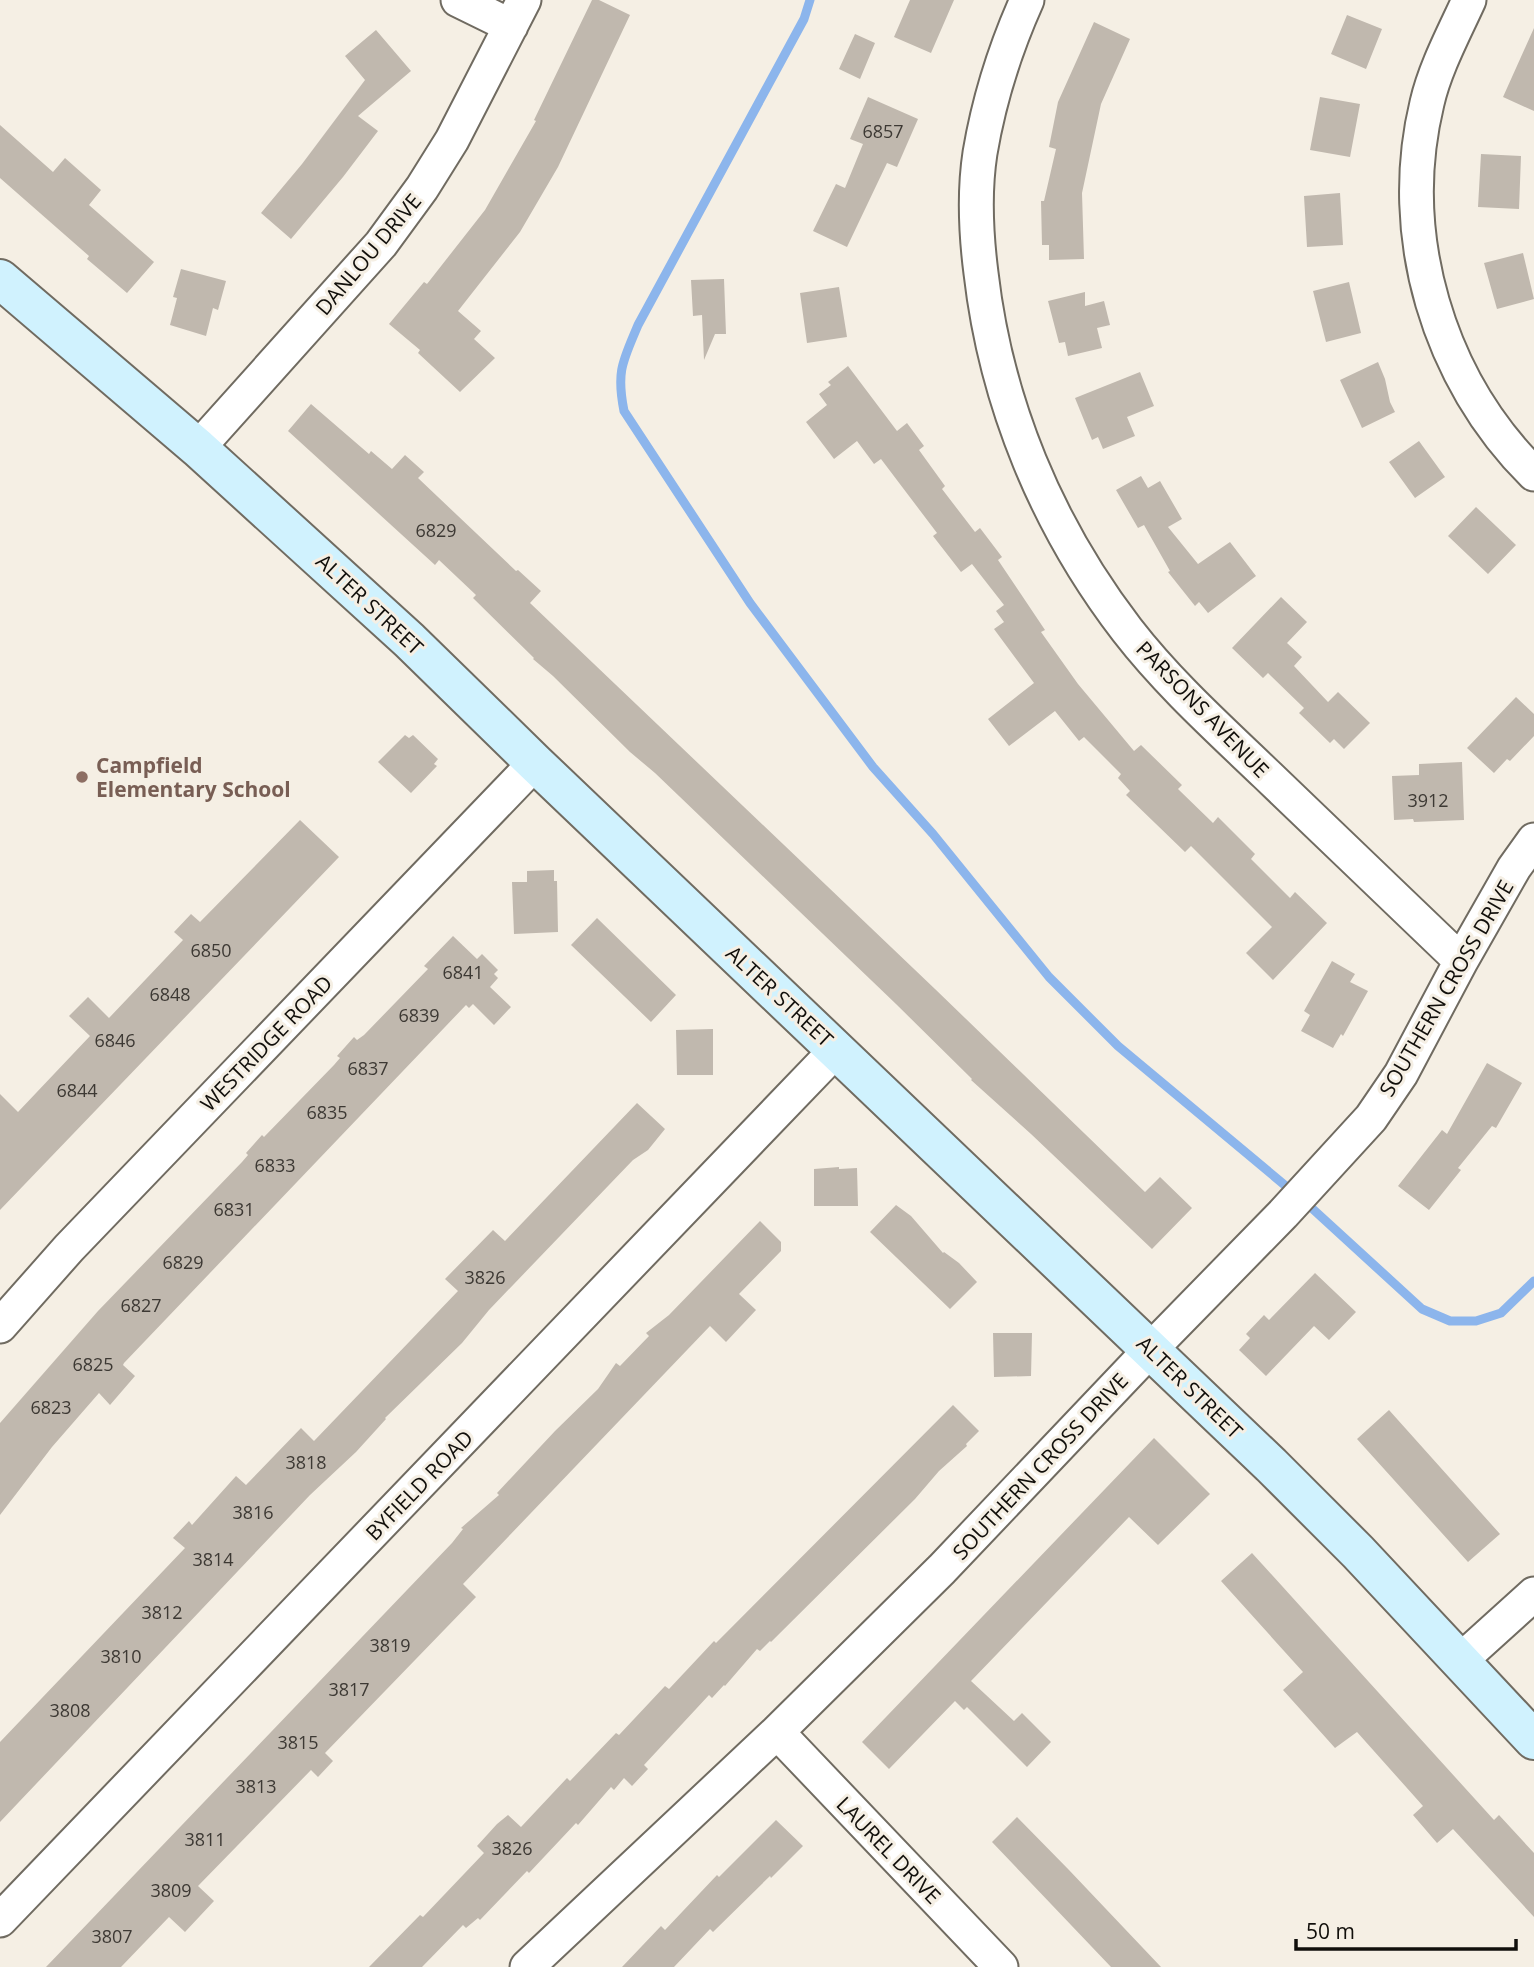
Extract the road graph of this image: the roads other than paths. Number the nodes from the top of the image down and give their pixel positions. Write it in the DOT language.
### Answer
graph roads {
  1 [pos="458,0"];
  2 [pos="1027,0"];
  3 [pos="1469,0"];
  4 [pos="517,13"];
  5 [pos="0,279"];
  6 [pos="198,448"];
  7 [pos="1534,474"];
  8 [pos="535,763"];
  9 [pos="1534,841"];
  10 [pos="1461,961"];
  11 [pos="837,1049"];
  12 [pos="0,1326"];
  13 [pos="1151,1349"];
  14 [pos="1534,1594"];
  15 [pos="1461,1660"];
  16 [pos="777,1732"];
  17 [pos="1534,1740"];
  18 [pos="0,1920"];
  19 [pos="527,1967"];
  20 [pos="1001,1967"];
  1 -- 4 [label="street"];
  2 -- 10 [label="street, PARSONS AVENUE"];
  3 -- 7 [label="street"];
  4 -- 6 [label="street, DANLOU DRIVE"];
  5 -- 6 [label="street, ALTER STREET"];
  6 -- 8 [label="street, ALTER STREET"];
  8 -- 11 [label="street, ALTER STREET"];
  8 -- 12 [label="street, WESTRIDGE ROAD"];
  9 -- 10 [label="street, SOUTHERN CROSS DRIVE"];
  10 -- 13 [label="street, SOUTHERN CROSS DRIVE"];
  11 -- 13 [label="street, ALTER STREET"];
  11 -- 18 [label="street, BYFIELD ROAD"];
  13 -- 15 [label="street, ALTER STREET"];
  13 -- 16 [label="street, SOUTHERN CROSS DRIVE"];
  14 -- 15 [label="street"];
  15 -- 17 [label="street, ALTER STREET"];
  16 -- 19 [label="street, SOUTHERN CROSS DRIVE"];
  16 -- 20 [label="street, LAUREL DRIVE"];
}
